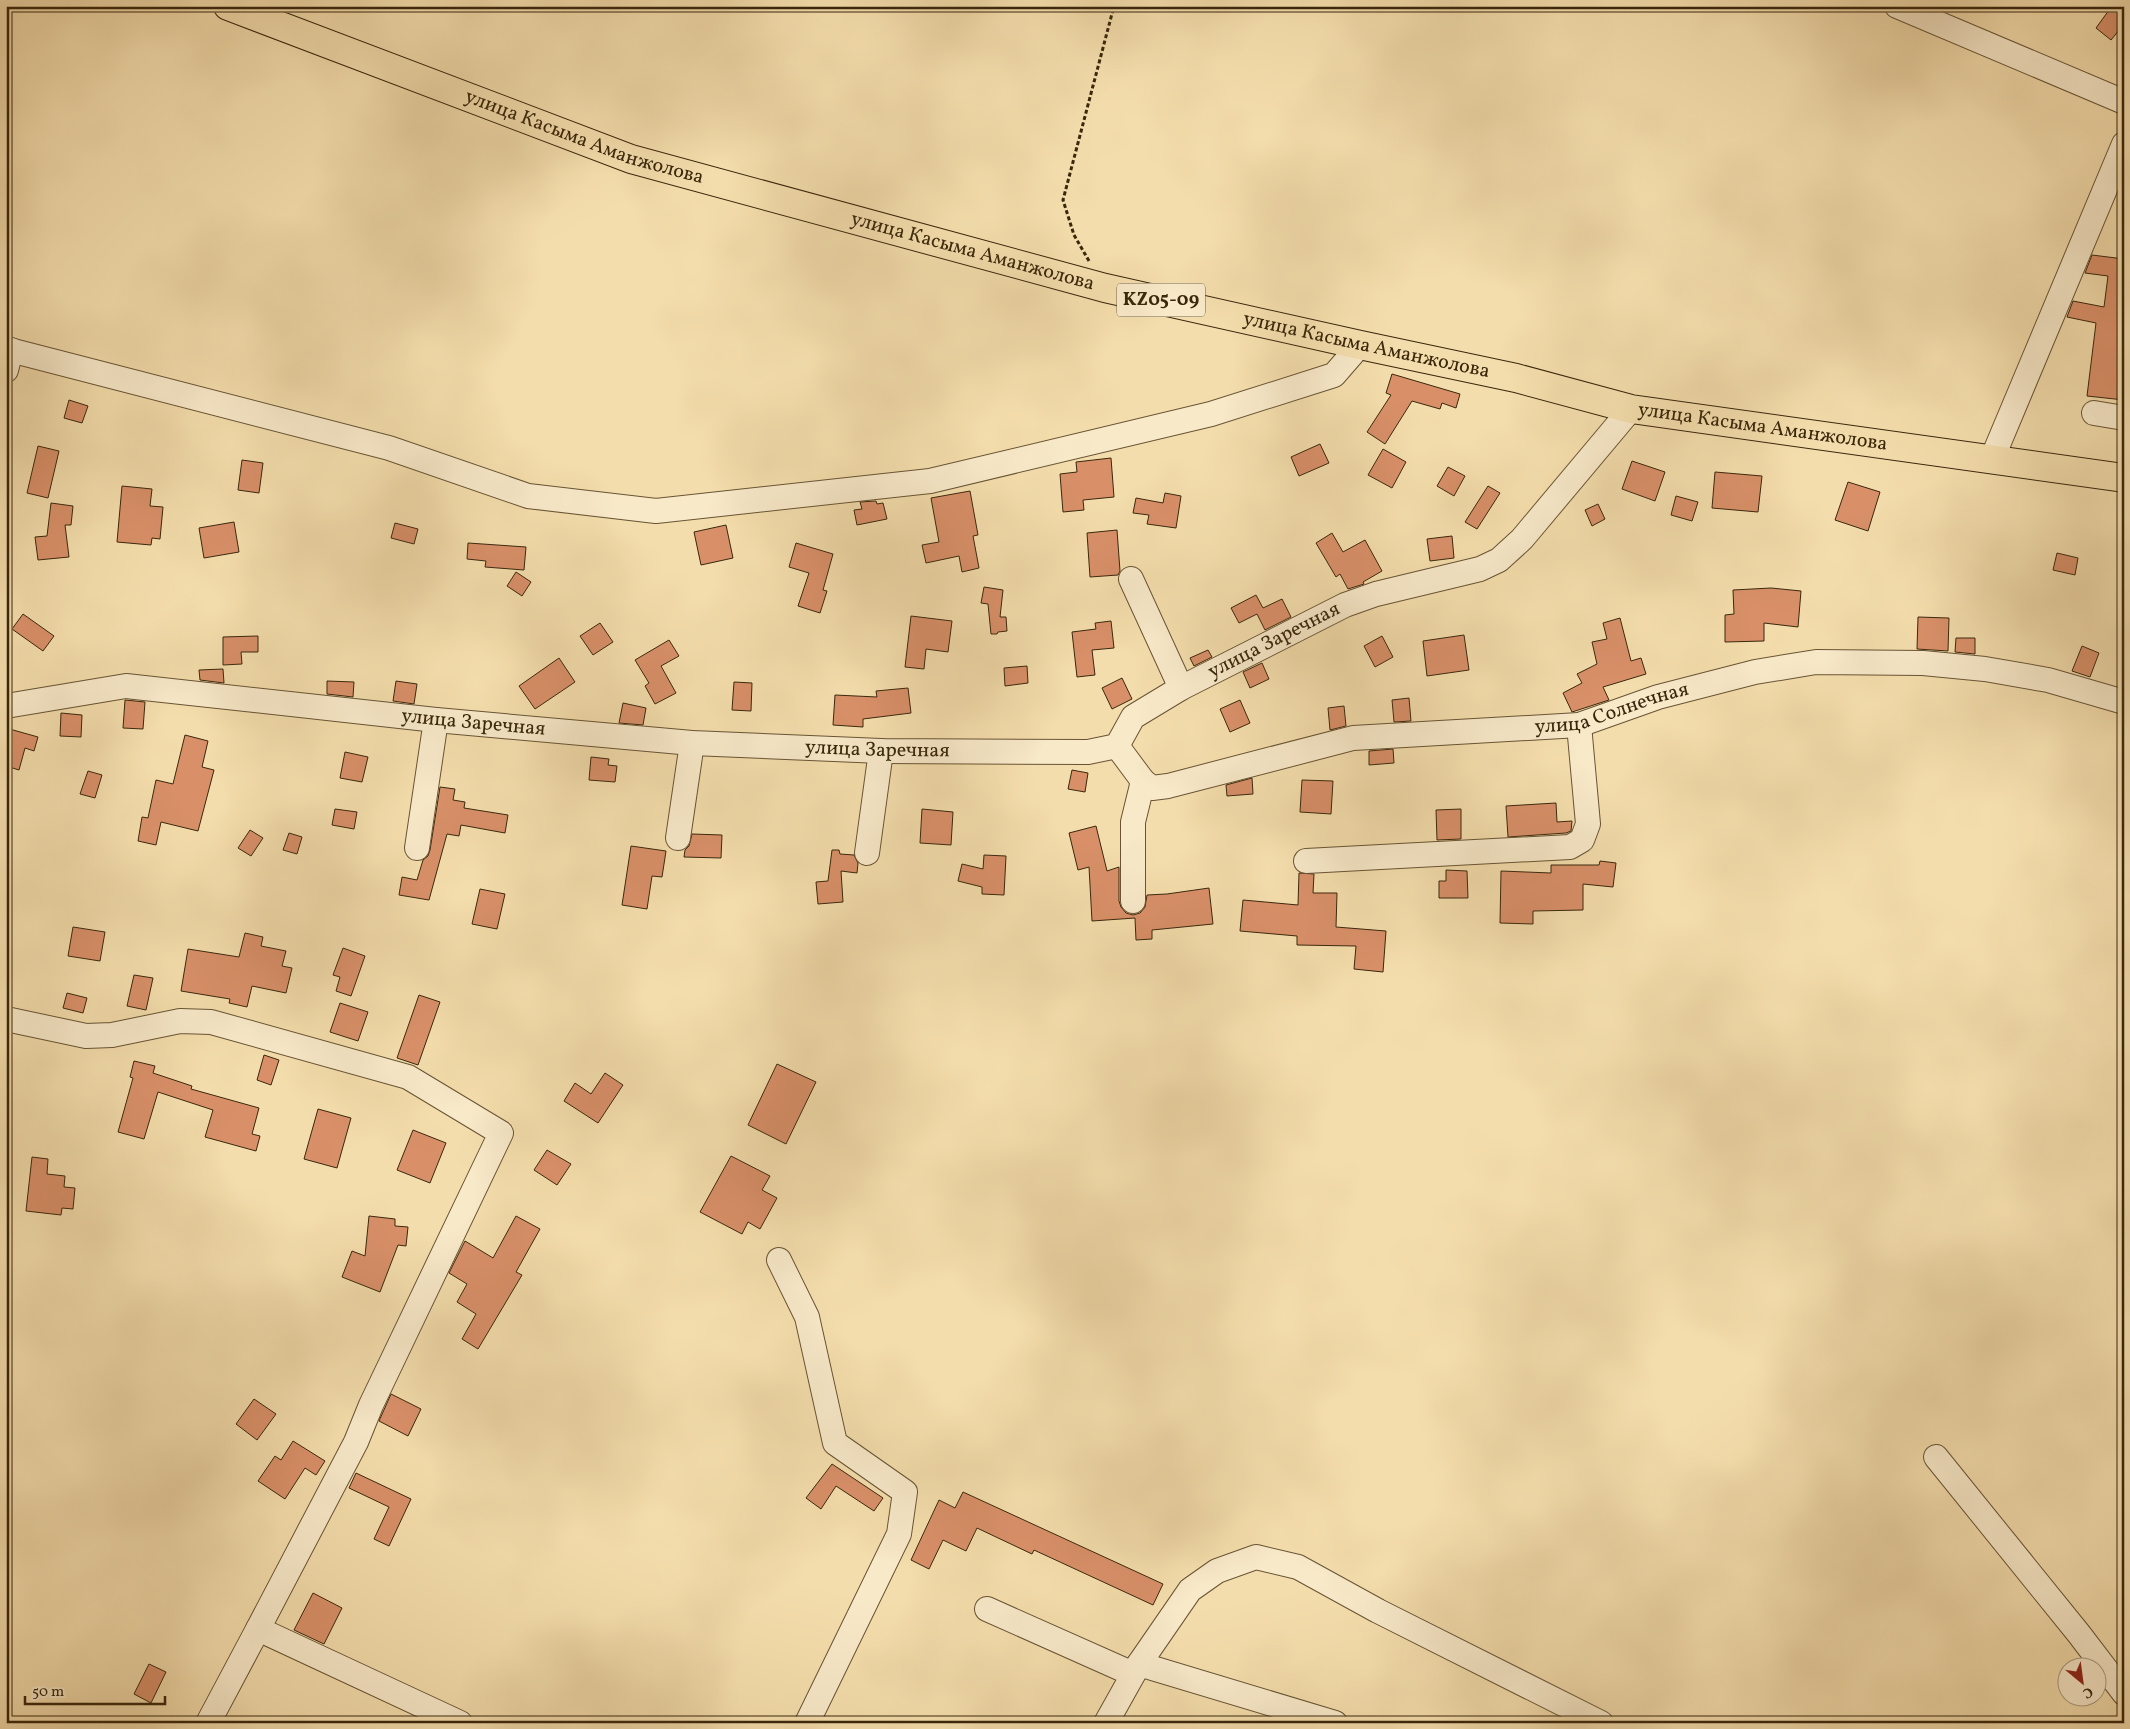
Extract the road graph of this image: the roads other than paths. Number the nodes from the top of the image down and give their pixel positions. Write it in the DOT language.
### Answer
graph roads {
  1 [pos="228,6"];
  2 [pos="1897,6"];
  3 [pos="2124,102"];
  4 [pos="2124,144"];
  5 [pos="1360,345"];
  6 [pos="8,356"];
  7 [pos="1631,409"];
  8 [pos="2094,414"];
  9 [pos="2124,418"];
  10 [pos="1992,459"];
  11 [pos="2124,478"];
  12 [pos="1131,579"];
  13 [pos="1181,688"];
  14 [pos="2124,702"];
  15 [pos="6,706"];
  16 [pos="436,720"];
  17 [pos="1579,725"];
  18 [pos="692,743"];
  19 [pos="1117,746"];
  20 [pos="882,751"];
  21 [pos="1143,781"];
  22 [pos="678,838"];
  23 [pos="417,848"];
  24 [pos="867,853"];
  25 [pos="1306,861"];
  26 [pos="1133,901"];
  27 [pos="6,1018"];
  28 [pos="779,1260"];
  29 [pos="1936,1457"];
  30 [pos="987,1609"];
  31 [pos="258,1628"];
  32 [pos="1136,1669"];
  33 [pos="2124,1693"];
  34 [pos="208,1723"];
  35 [pos="460,1723"];
  36 [pos="807,1723"];
  37 [pos="1106,1723"];
  38 [pos="1335,1723"];
  39 [pos="1601,1723"];
  1 -- 5 [label="main road, улица Касыма Аманжолова / KZ05-09"];
  2 -- 3 [label="street"];
  4 -- 10 [label="street"];
  5 -- 6 [label="street"];
  5 -- 7 [label="main road, улица Касыма Аманжолова / KZ05-09"];
  7 -- 10 [label="main road, улица Касыма Аманжолова / KZ05-09"];
  7 -- 13 [label="street, улица Заречная"];
  8 -- 9 [label="street"];
  10 -- 11 [label="main road, улица Касыма Аманжолова / KZ05-09"];
  12 -- 13 [label="street"];
  13 -- 19 [label="street, улица Заречная"];
  14 -- 17 [label="street, улица Солнечная"];
  15 -- 16 [label="street, улица Заречная"];
  16 -- 18 [label="street, улица Заречная"];
  16 -- 23 [label="street"];
  17 -- 21 [label="street, улица Солнечная"];
  17 -- 25 [label="street"];
  18 -- 20 [label="street, улица Заречная"];
  18 -- 22 [label="street"];
  19 -- 20 [label="street, улица Заречная"];
  19 -- 21 [label="street"];
  20 -- 24 [label="street"];
  21 -- 26 [label="street"];
  27 -- 31 [label="street"];
  28 -- 36 [label="street"];
  29 -- 33 [label="street"];
  30 -- 32 [label="street"];
  31 -- 34 [label="street"];
  31 -- 35 [label="street"];
  32 -- 37 [label="street"];
  32 -- 38 [label="street"];
  32 -- 39 [label="street"];
}
